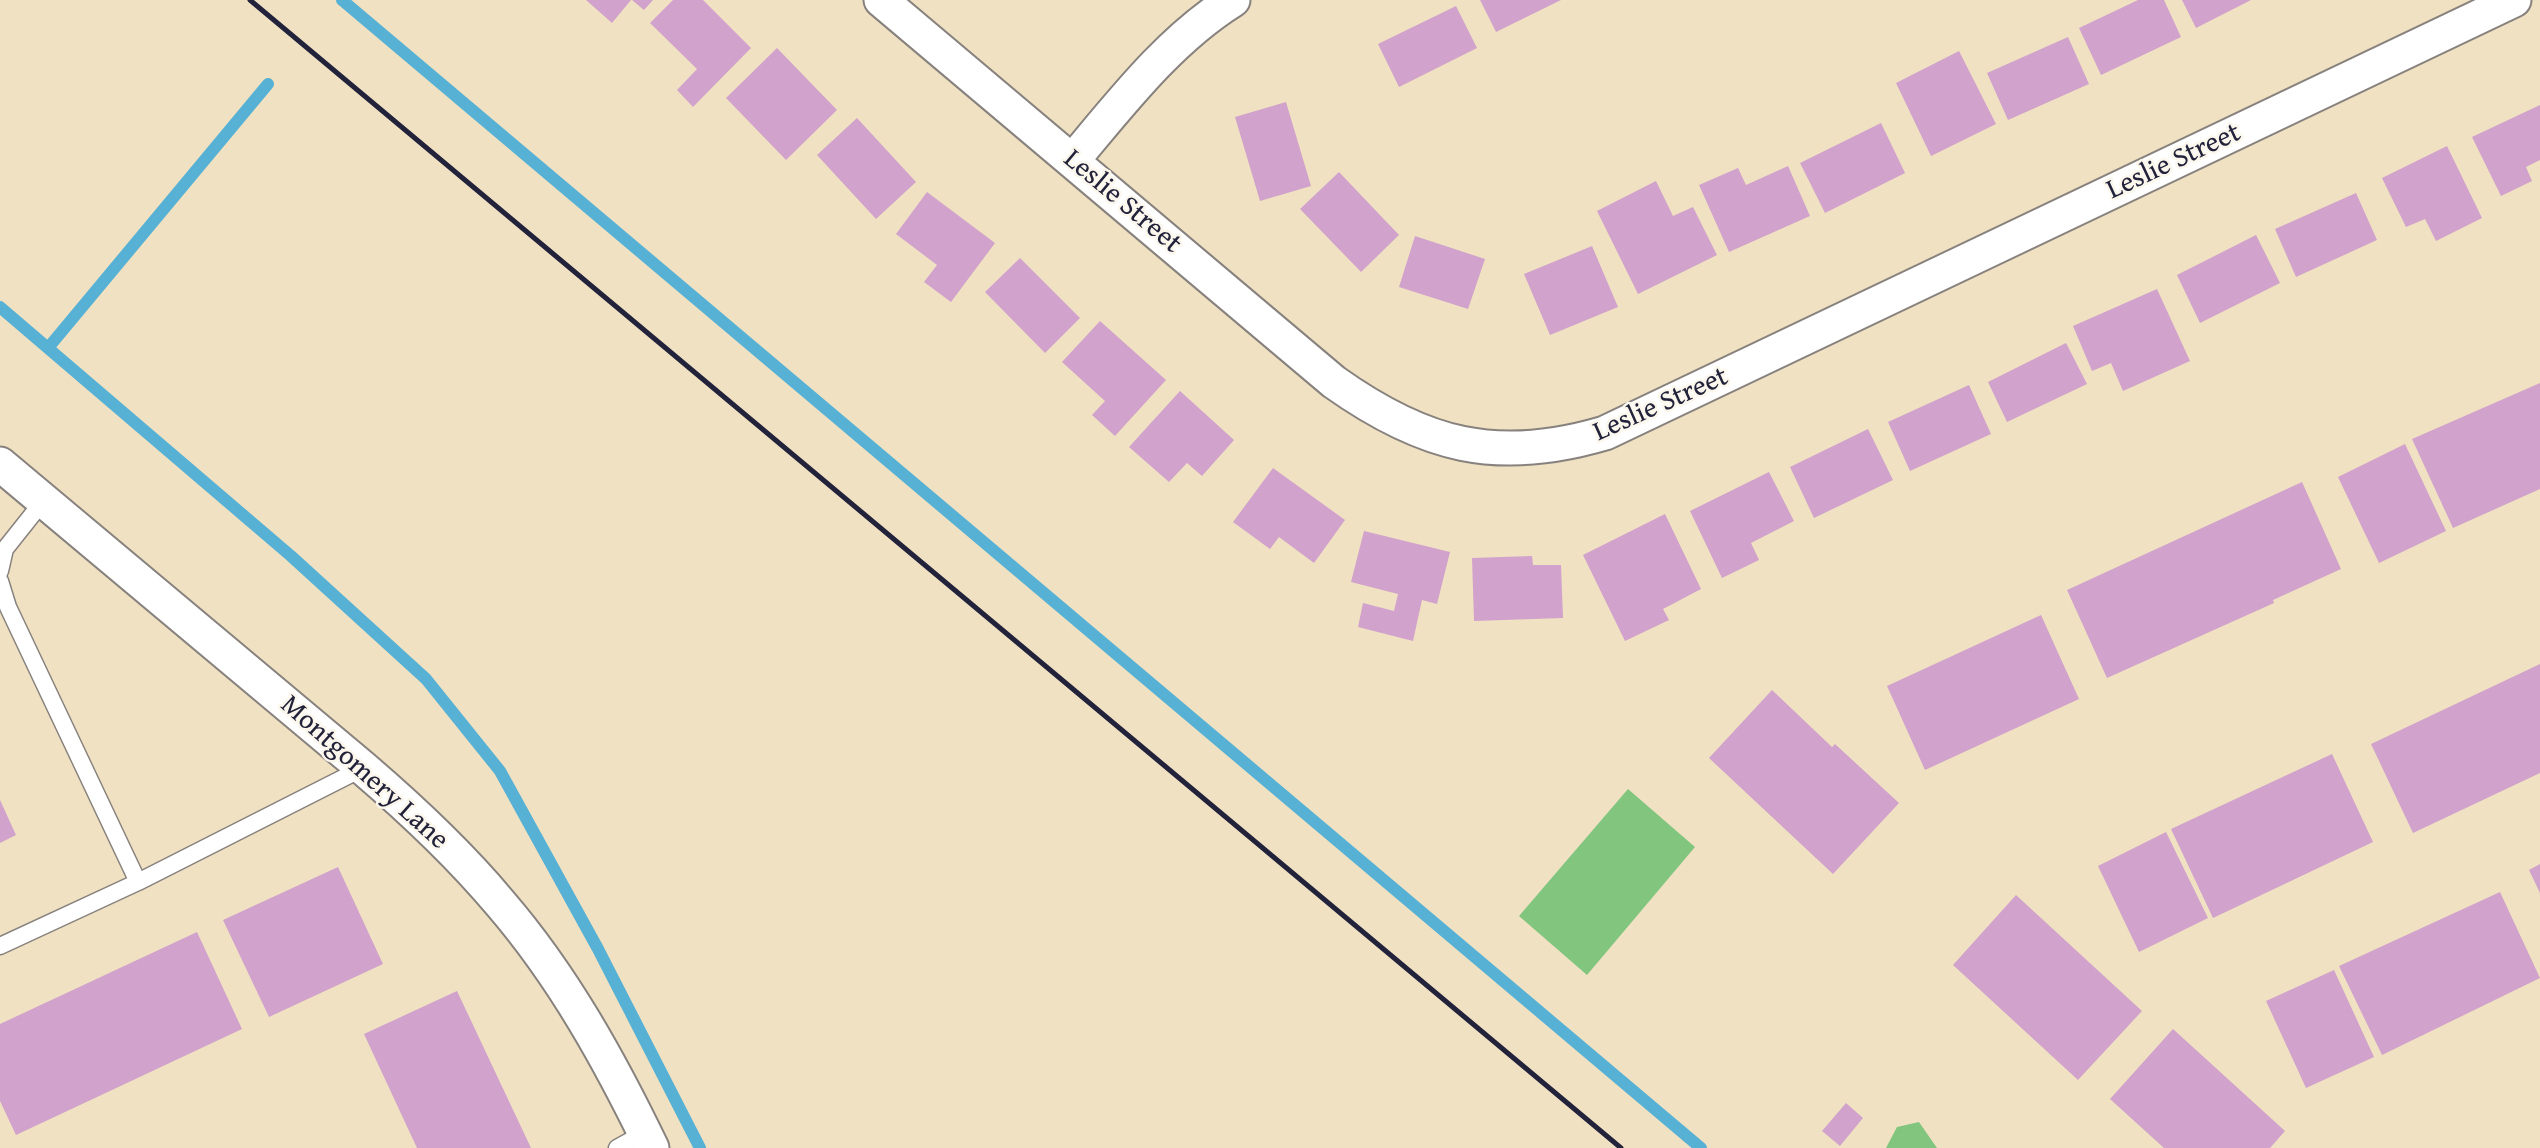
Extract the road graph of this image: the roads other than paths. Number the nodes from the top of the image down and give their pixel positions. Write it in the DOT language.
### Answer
graph roads {
  1 [pos="881,0"];
  2 [pos="1233,0"];
  3 [pos="2514,0"];
  4 [pos="1073,160"];
  5 [pos="0,464"];
  6 [pos="44,500"];
  7 [pos="0,571"];
  8 [pos="0,582"];
  9 [pos="363,768"];
  10 [pos="138,882"];
  11 [pos="0,946"];
  12 [pos="638,1143"];
  1 -- 4 [label="street, Leslie Street"];
  2 -- 4 [label="street"];
  3 -- 4 [label="street, Leslie Street"];
  5 -- 6 [label="street, Montgomery Lane"];
  6 -- 7 [label="lane"];
  6 -- 9 [label="street, Montgomery Lane"];
  8 -- 10 [label="lane"];
  9 -- 10 [label="lane"];
  9 -- 12 [label="street, Montgomery Lane"];
  10 -- 11 [label="lane"];
}
